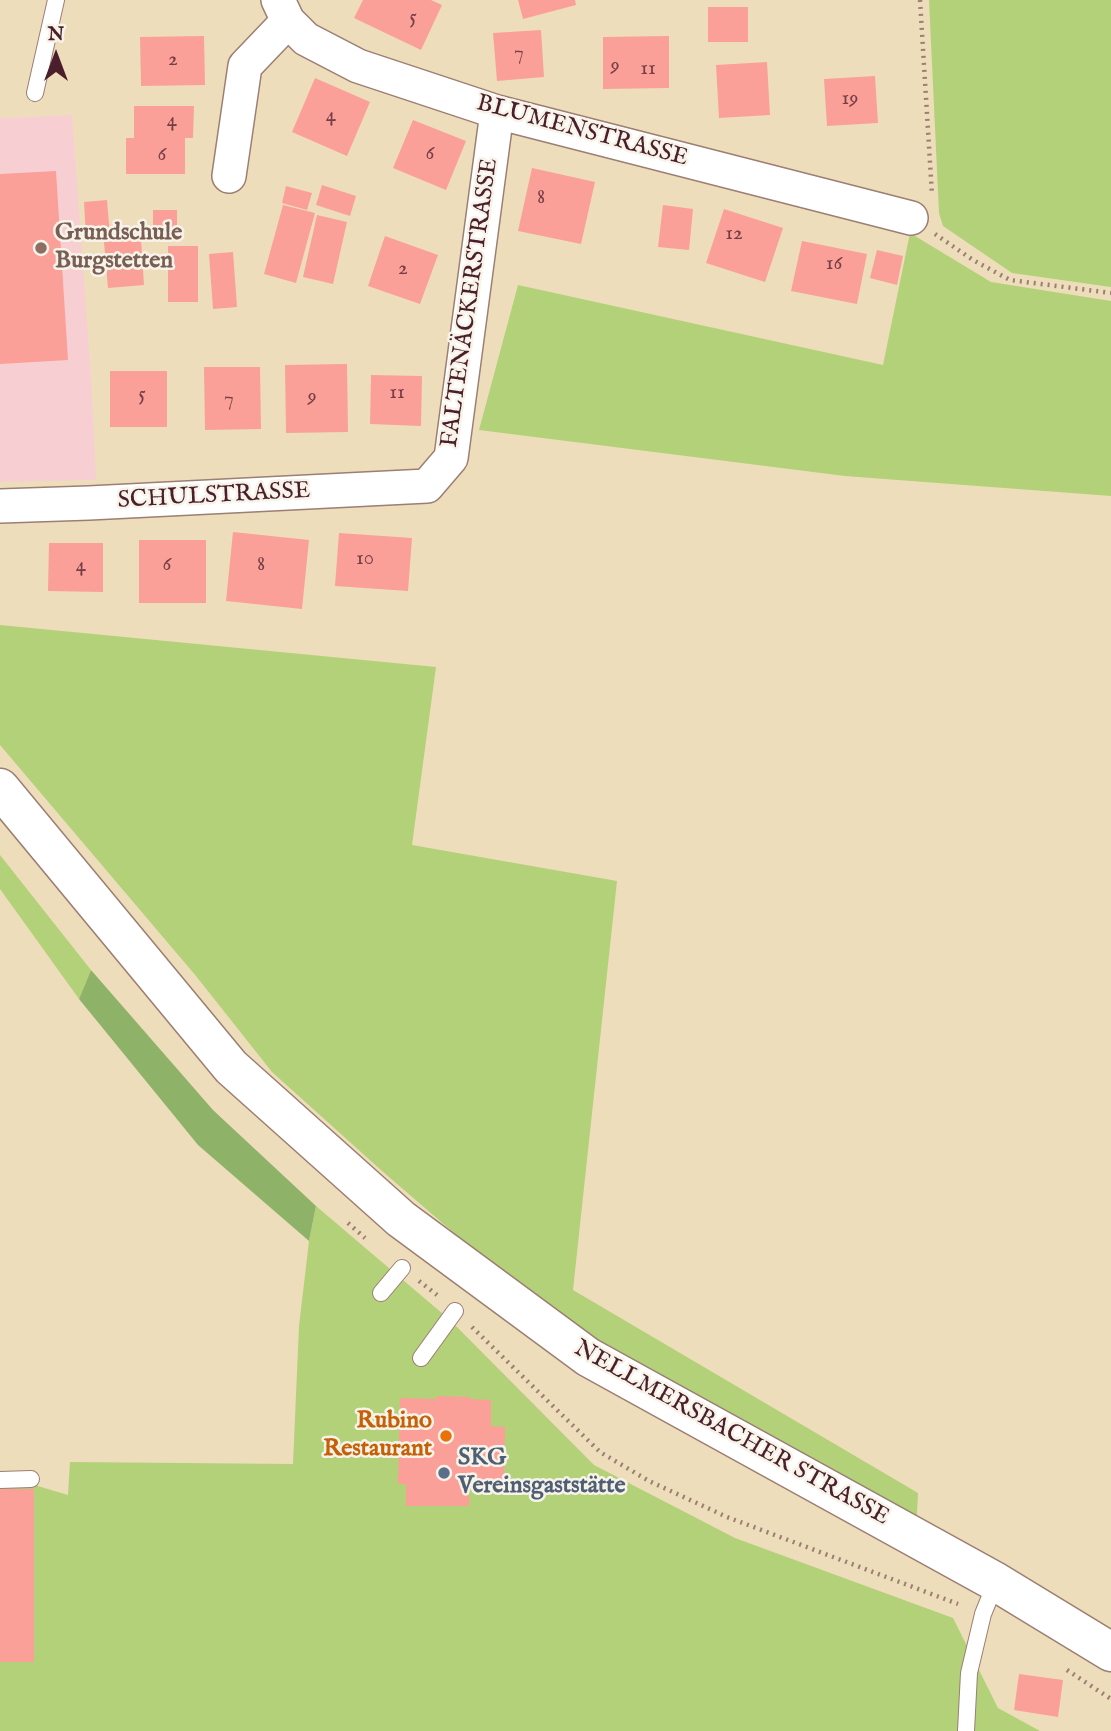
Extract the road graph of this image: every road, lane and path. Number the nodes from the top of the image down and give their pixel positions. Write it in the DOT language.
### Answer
graph roads {
  1 [pos="56,0"];
  2 [pos="920,0"];
  3 [pos="283,10"];
  4 [pos="35,93"];
  5 [pos="497,112"];
  6 [pos="229,176"];
  7 [pos="911,218"];
  8 [pos="1111,293"];
  9 [pos="427,486"];
  10 [pos="0,506"];
  11 [pos="0,788"];
  12 [pos="402,1268"];
  13 [pos="381,1293"];
  14 [pos="455,1311"];
  15 [pos="421,1358"];
  16 [pos="0,1479"];
  17 [pos="31,1479"];
  18 [pos="996,1582"];
  19 [pos="1111,1652"];
  20 [pos="966,1731"];
  1 -- 4 [label="lane"];
  2 -- 7 [label="path"];
  3 -- 5 [label="street, BLUMENSTRASSE"];
  3 -- 6 [label="street"];
  5 -- 7 [label="street, BLUMENSTRASSE"];
  5 -- 9 [label="street, FALTENÄCKERSTRASSE"];
  7 -- 8 [label="path"];
  9 -- 10 [label="street, SCHULSTRASSE"];
  11 -- 18 [label="street, NELLMERSBACHER STRASSE"];
  12 -- 13 [label="lane"];
  14 -- 15 [label="lane"];
  16 -- 17 [label="lane"];
  18 -- 19 [label="street, NELLMERSBACHER STRASSE"];
  18 -- 20 [label="lane"];
}
